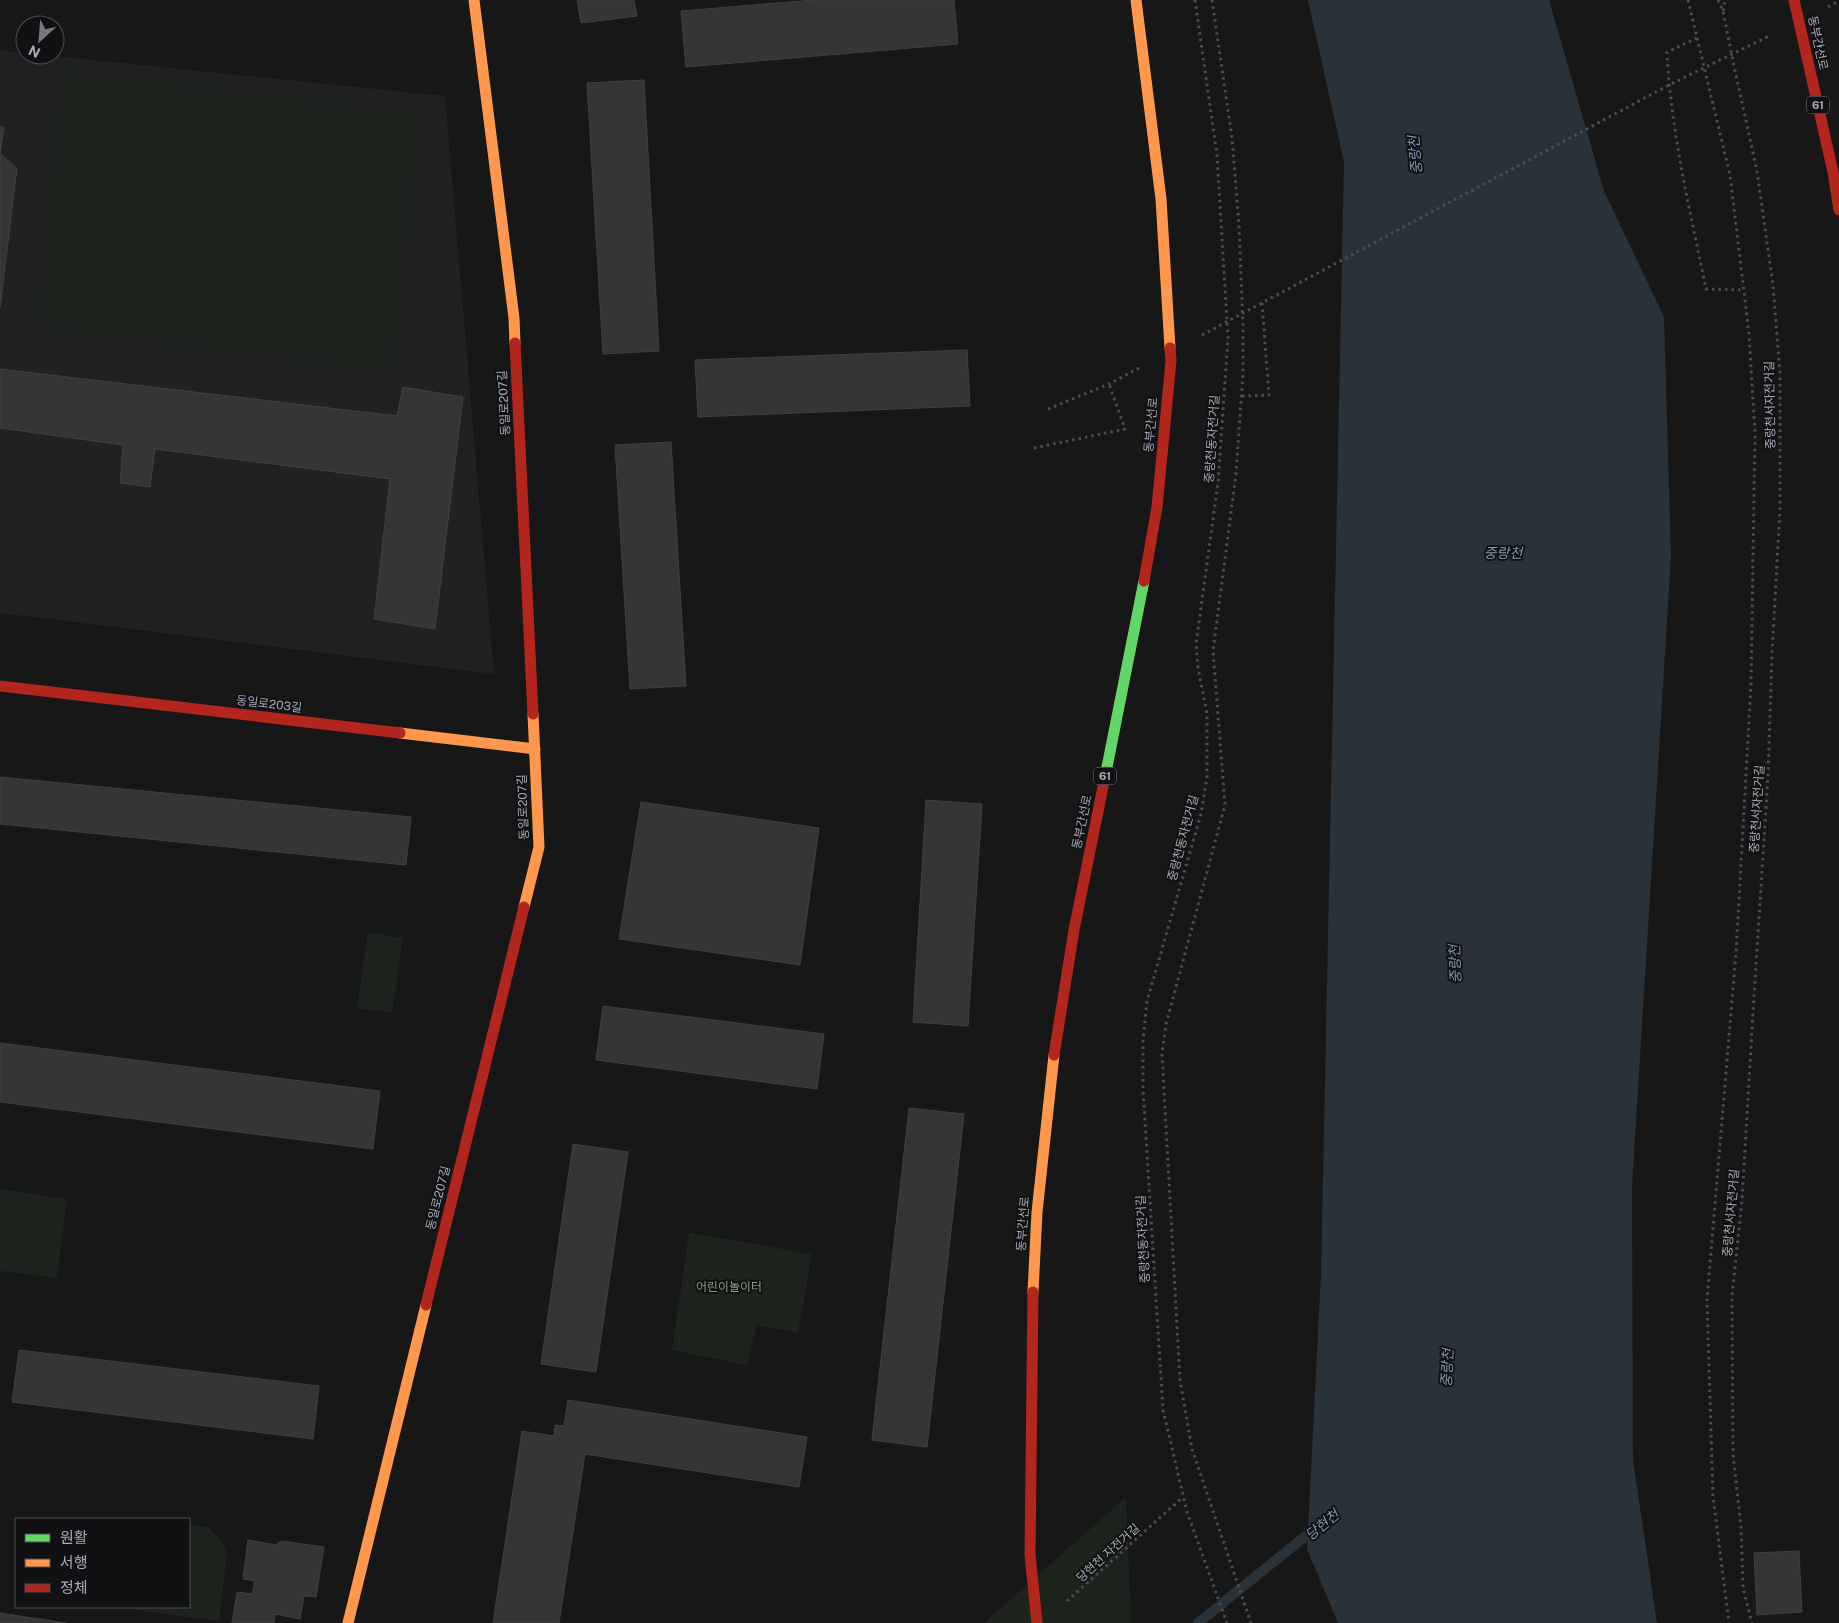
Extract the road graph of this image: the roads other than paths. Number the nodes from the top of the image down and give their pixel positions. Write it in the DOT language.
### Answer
graph roads {
  1 [pos="474,0"];
  2 [pos="1136,0"];
  3 [pos="1794,0"];
  4 [pos="1839,210"];
  5 [pos="0,686"];
  6 [pos="535,749"];
  7 [pos="348,1623"];
  8 [pos="1037,1623"];
  1 -- 6 [label="main road, 동일로207길"];
  2 -- 8 [label="main road, 동부간선로 / 61"];
  3 -- 4 [label="main road, 동부간선로 / 61"];
  5 -- 6 [label="main road, 동일로203길"];
  6 -- 7 [label="main road, 동일로207길"];
}
